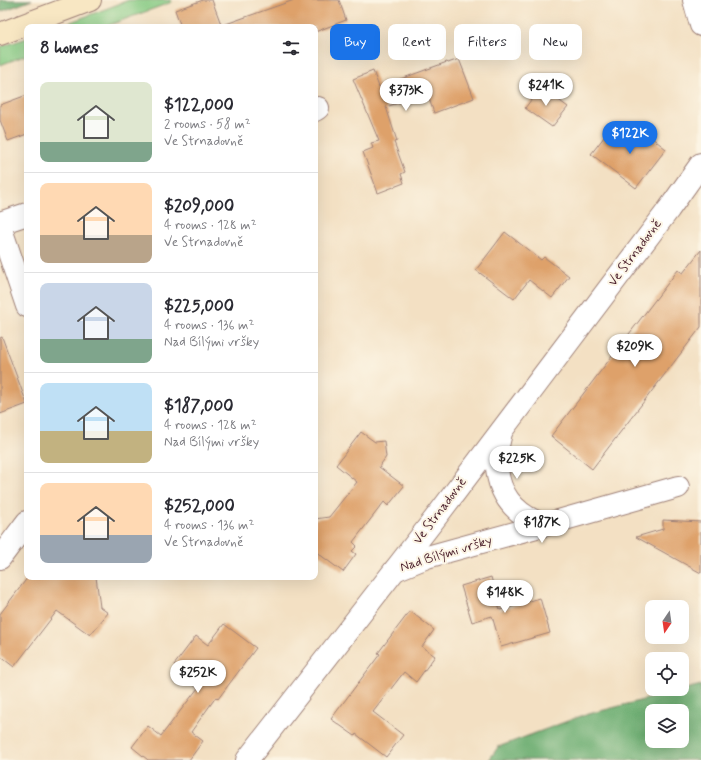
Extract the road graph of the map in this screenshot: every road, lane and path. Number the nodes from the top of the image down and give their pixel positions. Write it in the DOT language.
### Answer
graph roads {
  1 [pos="90,0"];
  2 [pos="694,0"];
  3 [pos="26,24"];
  4 [pos="24,25"];
  5 [pos="701,25"];
  6 [pos="0,34"];
  7 [pos="701,164"];
  8 [pos="24,215"];
  9 [pos="0,225"];
  10 [pos="24,297"];
  11 [pos="502,430"];
  12 [pos="678,487"];
  13 [pos="544,525"];
  14 [pos="24,526"];
  15 [pos="0,558"];
  16 [pos="395,570"];
  17 [pos="247,760"];
  1 -- 3 [label="main road"];
  2 -- 5 [label="street"];
  4 -- 6 [label="main road"];
  7 -- 11 [label="street, Ve Strnadovně"];
  8 -- 9 [label="street"];
  9 -- 10 [label="street"];
  11 -- 13 [label="street"];
  11 -- 16 [label="street, Ve Strnadovně"];
  12 -- 13 [label="street, Nad Bílými vršky"];
  13 -- 16 [label="street, Nad Bílými vršky"];
  14 -- 15 [label="street"];
  16 -- 17 [label="street, Ve Strnadovně"];
}
